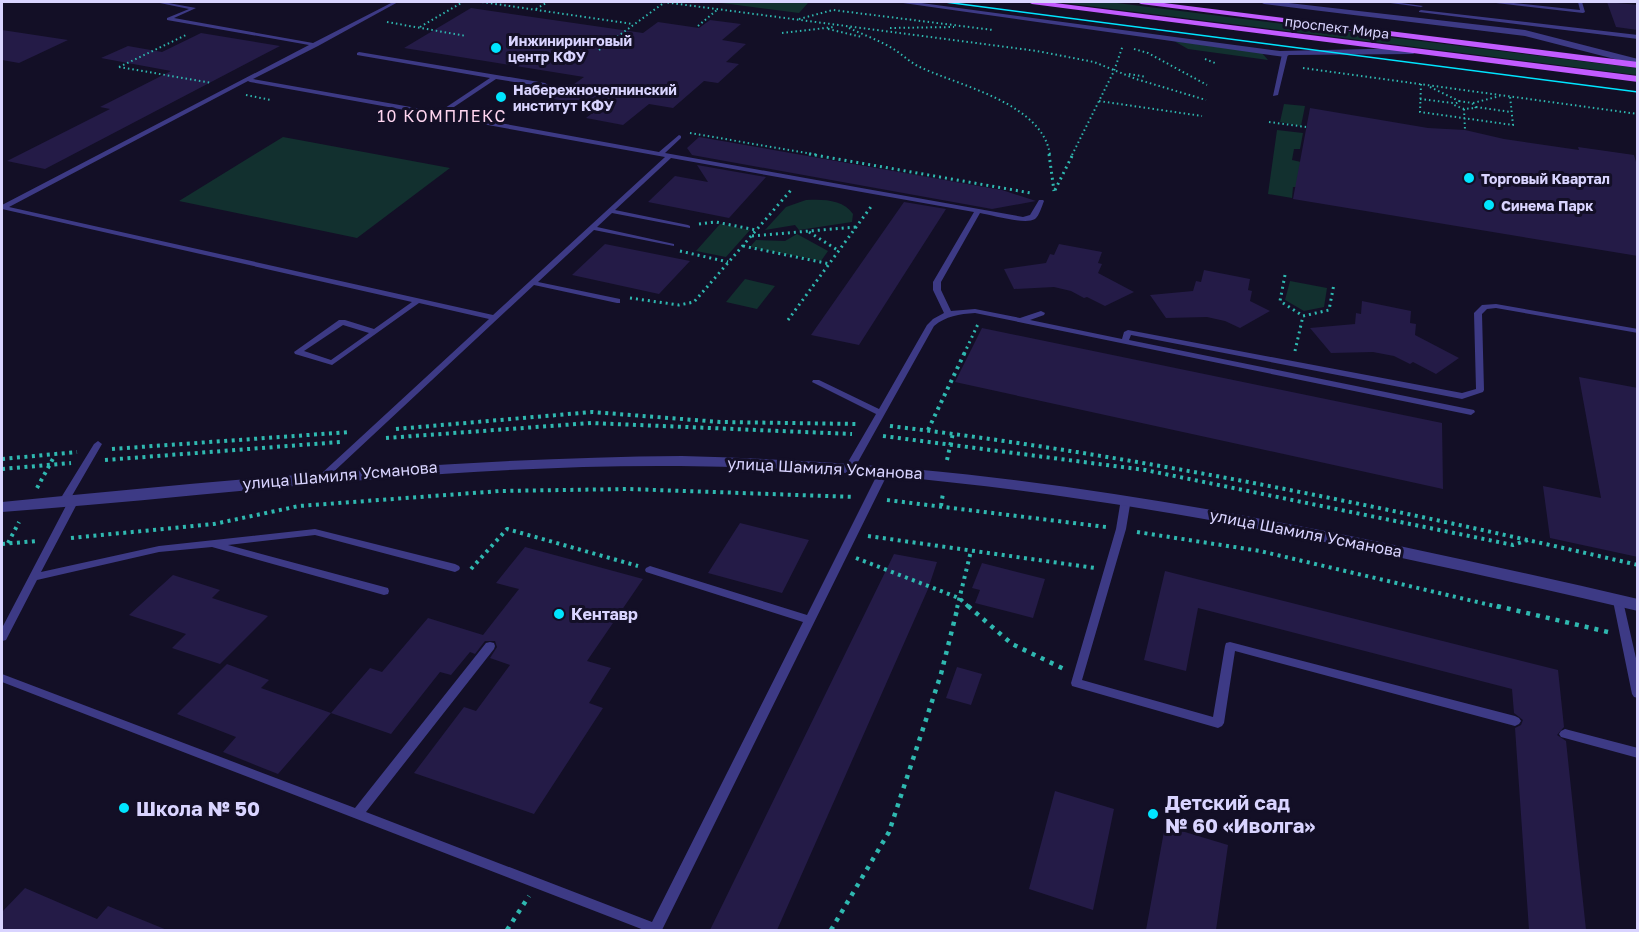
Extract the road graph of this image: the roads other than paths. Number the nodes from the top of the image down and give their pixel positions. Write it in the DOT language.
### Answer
graph roads {
  1 [pos="157,2"];
  2 [pos="396,2"];
  3 [pos="900,2"];
  4 [pos="1032,2"];
  5 [pos="1141,2"];
  6 [pos="1264,2"];
  7 [pos="1385,2"];
  8 [pos="1496,2"];
  9 [pos="1580,2"];
  10 [pos="1301,4"];
  11 [pos="1421,10"];
  12 [pos="1638,37"];
  13 [pos="316,45"];
  14 [pos="1413,51"];
  15 [pos="359,54"];
  16 [pos="1285,54"];
  17 [pos="1638,63"];
  18 [pos="495,77"];
  19 [pos="1638,79"];
  20 [pos="250,80"];
  21 [pos="545,85"];
  22 [pos="1275,95"];
  23 [pos="440,114"];
  24 [pos="679,137"];
  25 [pos="661,154"];
  26 [pos="670,156"];
  27 [pos="1044,198"];
  28 [pos="2,207"];
  29 [pos="610,211"];
  30 [pos="978,211"];
  31 [pos="688,227"];
  32 [pos="592,228"];
  33 [pos="672,244"];
  34 [pos="533,283"];
  35 [pos="419,300"];
  36 [pos="617,301"];
  37 [pos="1041,313"];
  38 [pos="948,314"];
  39 [pos="495,318"];
  40 [pos="1022,320"];
  41 [pos="1638,331"];
  42 [pos="375,332"];
  43 [pos="1125,341"];
  44 [pos="816,382"];
  45 [pos="1471,412"];
  46 [pos="881,413"];
  47 [pos="98,444"];
  48 [pos="849,469"];
  49 [pos="885,471"];
  50 [pos="325,475"];
  51 [pos="1126,499"];
  52 [pos="69,500"];
  53 [pos="2,507"];
  54 [pos="211,543"];
  55 [pos="455,568"];
  56 [pos="650,570"];
  57 [pos="35,577"];
  58 [pos="384,591"];
  59 [pos="1618,601"];
  60 [pos="1638,605"];
  61 [pos="810,620"];
  62 [pos="2,637"];
  63 [pos="490,646"];
  64 [pos="2,678"];
  65 [pos="1638,694"];
  66 [pos="1515,721"];
  67 [pos="1565,734"];
  68 [pos="1638,753"];
  69 [pos="358,814"];
  70 [pos="656,930"];
  1 -- 13 [label="lane"];
  2 -- 13 [label="lane"];
  3 -- 16 [label="street"];
  4 -- 14 [label="main road, проспект Мира"];
  5 -- 17 [label="main road, проспект Мира"];
  6 -- 10 [label="street"];
  7 -- 11 [label="lane"];
  8 -- 9 [label="lane"];
  10 -- 11 [label="street"];
  11 -- 12 [label="lane"];
  11 -- 17 [label="street"];
  13 -- 20 [label="lane"];
  14 -- 16 [label="street"];
  14 -- 19 [label="main road, проспект Мира"];
  15 -- 18 [label="lane"];
  16 -- 22 [label="lane"];
  18 -- 21 [label="lane"];
  18 -- 23 [label="lane"];
  20 -- 23 [label="lane"];
  20 -- 28 [label="lane"];
  23 -- 25 [label="lane"];
  24 -- 25 [label="lane"];
  25 -- 26 [label="lane"];
  26 -- 29 [label="lane"];
  26 -- 30 [label="lane"];
  27 -- 30 [label="lane"];
  28 -- 35 [label="lane"];
  29 -- 31 [label="lane"];
  29 -- 32 [label="lane"];
  30 -- 38 [label="lane"];
  32 -- 33 [label="lane"];
  32 -- 34 [label="lane"];
  34 -- 36 [label="lane"];
  34 -- 39 [label="lane"];
  35 -- 39 [label="lane"];
  35 -- 42 [label="lane"];
  37 -- 40 [label="lane"];
  38 -- 40 [label="lane"];
  38 -- 46 [label="lane"];
  39 -- 50 [label="lane"];
  40 -- 43 [label="lane"];
  41 -- 43 [label="lane"];
  42 -- 42 [label="lane"];
  43 -- 45 [label="lane"];
  44 -- 46 [label="lane"];
  46 -- 48 [label="lane"];
  47 -- 52 [label="lane"];
  48 -- 49 [label="street, улица Шамиля Усманова"];
  48 -- 50 [label="street, улица Шамиля Усманова"];
  49 -- 51 [label="street, улица Шамиля Усманова"];
  49 -- 61 [label="lane"];
  50 -- 52 [label="street, улица Шамиля Усманова"];
  51 -- 59 [label="street, улица Шамиля Усманова"];
  51 -- 66 [label="lane"];
  52 -- 53 [label="street, улица Шамиля Усманова"];
  52 -- 57 [label="lane"];
  54 -- 55 [label="lane"];
  54 -- 57 [label="lane"];
  54 -- 58 [label="lane"];
  56 -- 61 [label="lane"];
  57 -- 62 [label="lane"];
  59 -- 60 [label="street, улица Шамиля Усманова"];
  59 -- 65 [label="lane"];
  61 -- 70 [label="lane"];
  63 -- 69 [label="lane"];
  64 -- 69 [label="lane"];
  67 -- 68 [label="lane"];
  69 -- 70 [label="lane"];
}
